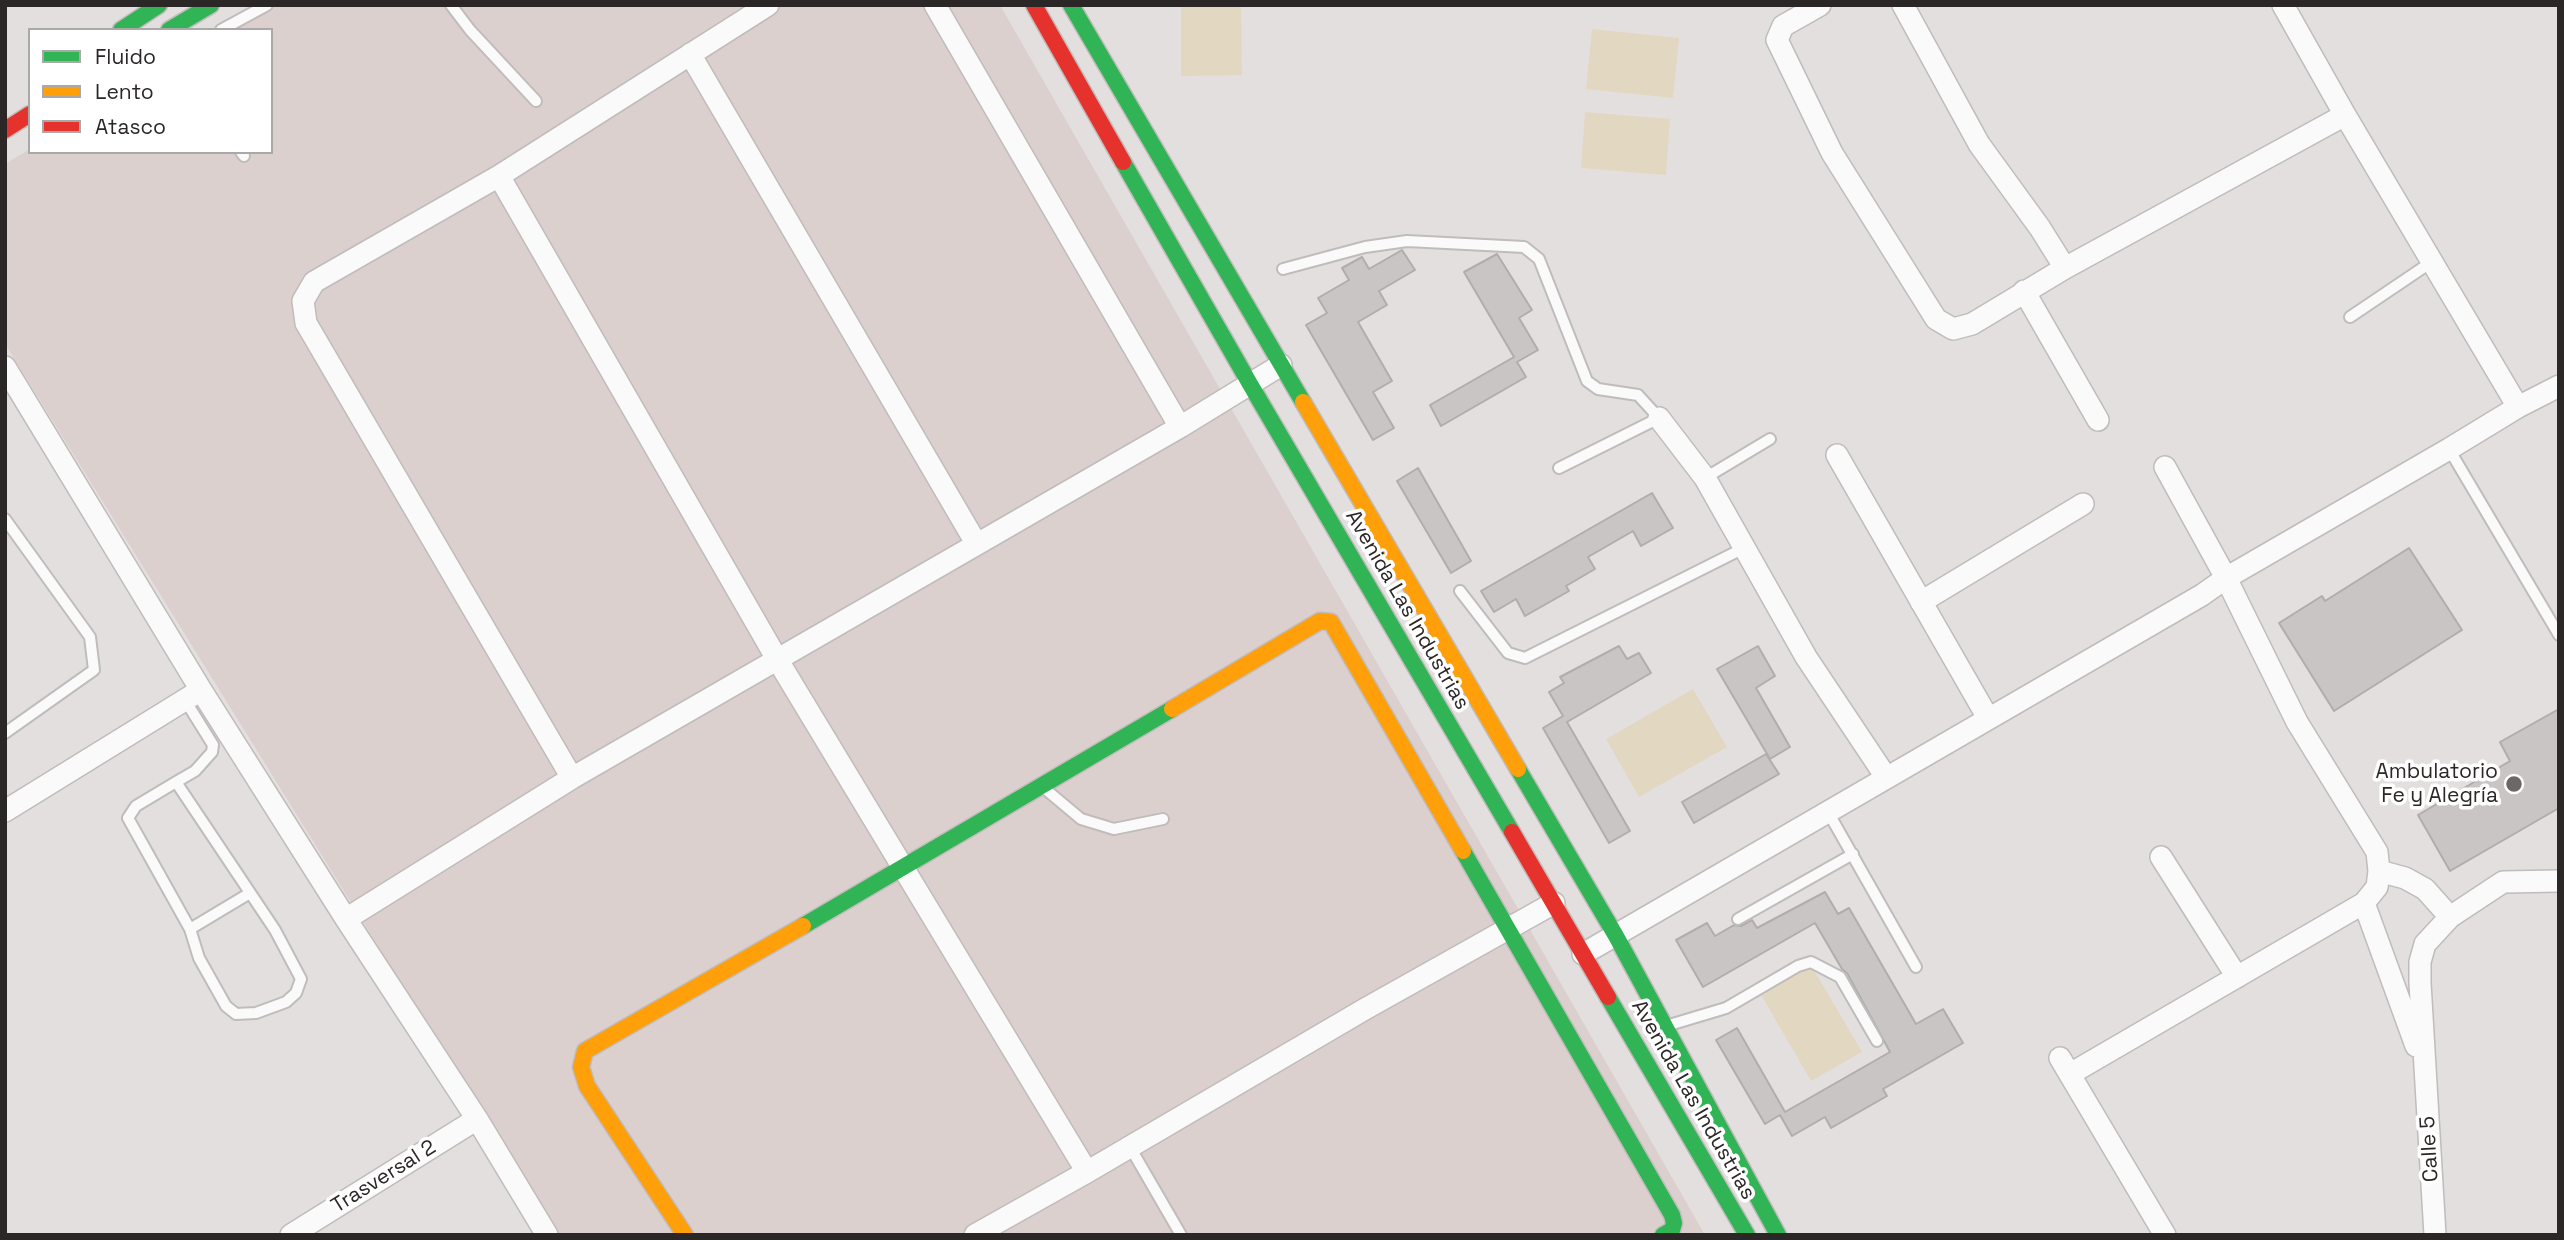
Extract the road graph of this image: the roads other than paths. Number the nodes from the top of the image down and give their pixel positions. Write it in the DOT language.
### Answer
graph roads {
  1 [pos="159,5"];
  2 [pos="211,5"];
  3 [pos="267,5"];
  4 [pos="451,5"];
  5 [pos="768,5"];
  6 [pos="934,5"];
  7 [pos="1034,5"];
  8 [pos="1071,5"];
  9 [pos="1820,5"];
  10 [pos="1903,5"];
  11 [pos="2283,5"];
  12 [pos="124,28"];
  13 [pos="172,28"];
  14 [pos="225,28"];
  15 [pos="690,54"];
  16 [pos="536,101"];
  17 [pos="28,115"];
  18 [pos="2345,115"];
  19 [pos="5,130"];
  20 [pos="499,176"];
  21 [pos="2433,261"];
  22 [pos="2066,268"];
  23 [pos="1283,270"];
  24 [pos="2024,291"];
  25 [pos="2350,317"];
  26 [pos="1282,365"];
  27 [pos="6,369"];
  28 [pos="1250,384"];
  29 [pos="2559,386"];
  30 [pos="2518,407"];
  31 [pos="1659,418"];
  32 [pos="2098,420"];
  33 [pos="1180,427"];
  34 [pos="1770,439"];
  35 [pos="2449,450"];
  36 [pos="1837,455"];
  37 [pos="2165,467"];
  38 [pos="1559,468"];
  39 [pos="1705,478"];
  40 [pos="2083,503"];
  41 [pos="5,519"];
  42 [pos="976,543"];
  43 [pos="1744,548"];
  44 [pos="2226,579"];
  45 [pos="1460,592"];
  46 [pos="1921,602"];
  47 [pos="2559,635"];
  48 [pos="777,659"];
  49 [pos="193,695"];
  50 [pos="1988,719"];
  51 [pos="5,733"];
  52 [pos="1886,777"];
  53 [pos="572,778"];
  54 [pos="176,782"];
  55 [pos="1042,786"];
  56 [pos="5,811"];
  57 [pos="1828,812"];
  58 [pos="1163,819"];
  59 [pos="1853,854"];
  60 [pos="2161,857"];
  61 [pos="902,869"];
  62 [pos="2379,871"];
  63 [pos="2559,881"];
  64 [pos="250,893"];
  65 [pos="2364,903"];
  66 [pos="1554,904"];
  67 [pos="2449,916"];
  68 [pos="346,919"];
  69 [pos="1738,919"];
  70 [pos="190,929"];
  71 [pos="1506,929"];
  72 [pos="1616,936"];
  73 [pos="1583,954"];
  74 [pos="1916,967"];
  75 [pos="2237,977"];
  76 [pos="1666,1026"];
  77 [pos="1877,1041"];
  78 [pos="2423,1065"];
  79 [pos="477,1119"];
  80 [pos="1130,1147"];
  81 [pos="1087,1172"];
  82 [pos="291,1235"];
  83 [pos="547,1235"];
  84 [pos="685,1235"];
  85 [pos="975,1235"];
  86 [pos="1181,1235"];
  87 [pos="1663,1235"];
  88 [pos="1747,1235"];
  89 [pos="1778,1235"];
  90 [pos="2165,1235"];
  91 [pos="2435,1235"];
  1 -- 12 [label="street"];
  2 -- 13 [label="street"];
  3 -- 14 [label="lane"];
  4 -- 16 [label="lane"];
  5 -- 15 [label="street"];
  6 -- 33 [label="street"];
  7 -- 28 [label="street, Avenida Las Industrias"];
  8 -- 26 [label="street, Avenida Las Industrias"];
  9 -- 24 [label="street"];
  10 -- 22 [label="street"];
  11 -- 18 [label="street"];
  15 -- 20 [label="street"];
  15 -- 42 [label="street"];
  17 -- 19 [label="street"];
  18 -- 21 [label="street"];
  18 -- 22 [label="street"];
  20 -- 48 [label="street"];
  20 -- 53 [label="street"];
  21 -- 25 [label="lane"];
  21 -- 30 [label="street"];
  22 -- 24 [label="street"];
  23 -- 31 [label="lane"];
  24 -- 32 [label="street"];
  26 -- 28 [label="street"];
  26 -- 72 [label="street, Avenida Las Industrias"];
  27 -- 49 [label="street"];
  28 -- 33 [label="street"];
  28 -- 66 [label="street, Avenida Las Industrias"];
  29 -- 30 [label="street"];
  30 -- 35 [label="street"];
  31 -- 38 [label="lane"];
  31 -- 39 [label="street"];
  33 -- 42 [label="street"];
  34 -- 39 [label="lane"];
  35 -- 44 [label="street"];
  35 -- 47 [label="lane"];
  36 -- 46 [label="street"];
  37 -- 44 [label="street"];
  39 -- 43 [label="street"];
  40 -- 46 [label="street"];
  41 -- 51 [label="lane"];
  42 -- 48 [label="street"];
  43 -- 45 [label="lane"];
  43 -- 52 [label="street"];
  44 -- 50 [label="street"];
  44 -- 62 [label="street"];
  46 -- 50 [label="street"];
  48 -- 53 [label="street"];
  48 -- 61 [label="street"];
  49 -- 54 [label="lane"];
  49 -- 56 [label="street"];
  49 -- 68 [label="street"];
  50 -- 52 [label="street"];
  52 -- 57 [label="street"];
  53 -- 68 [label="street"];
  54 -- 64 [label="lane"];
  54 -- 70 [label="lane"];
  55 -- 58 [label="lane"];
  55 -- 61 [label="street"];
  55 -- 71 [label="street"];
  57 -- 59 [label="lane"];
  57 -- 72 [label="street"];
  59 -- 69 [label="lane"];
  59 -- 74 [label="lane"];
  60 -- 75 [label="street"];
  61 -- 81 [label="street"];
  61 -- 84 [label="street"];
  62 -- 65 [label="street"];
  62 -- 67 [label="street"];
  63 -- 67 [label="street"];
  64 -- 70 [label="lane"];
  64 -- 70 [label="lane"];
  65 -- 75 [label="street"];
  65 -- 78 [label="street"];
  66 -- 71 [label="street"];
  66 -- 73 [label="street, Avenida Las Industrias"];
  67 -- 78 [label="street"];
  68 -- 79 [label="street"];
  71 -- 80 [label="street"];
  71 -- 87 [label="street"];
  72 -- 73 [label="street"];
  72 -- 76 [label="street, Avenida Las Industrias"];
  73 -- 88 [label="street, Avenida Las Industrias"];
  75 -- 90 [label="street"];
  76 -- 77 [label="lane"];
  76 -- 89 [label="street, Avenida Las Industrias"];
  78 -- 91 [label="street, Calle 5"];
  79 -- 82 [label="street, Trasversal 2"];
  79 -- 83 [label="street"];
  80 -- 81 [label="street"];
  80 -- 86 [label="lane"];
  81 -- 85 [label="street"];
}
